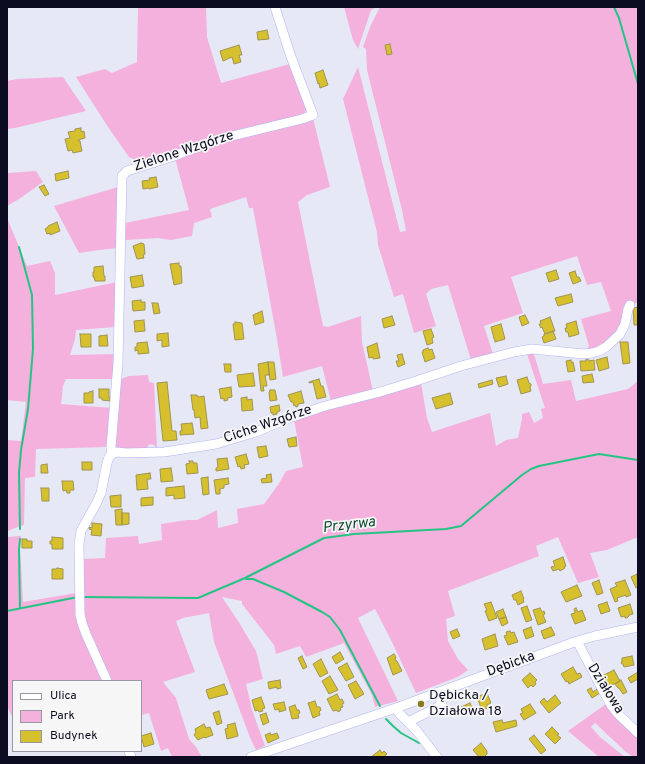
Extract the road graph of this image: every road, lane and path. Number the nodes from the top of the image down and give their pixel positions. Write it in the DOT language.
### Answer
graph roads {
  1 [pos="275,7"];
  2 [pos="630,305"];
  3 [pos="112,454"];
  4 [pos="638,627"];
  5 [pos="577,641"];
  6 [pos="107,680"];
  7 [pos="438,692"];
  8 [pos="396,708"];
  9 [pos="408,722"];
  10 [pos="638,733"];
  11 [pos="262,755"];
  12 [pos="250,757"];
  13 [pos="437,757"];
  1 -- 3 [label="street, Zielone Wzgórze"];
  2 -- 3 [label="street, Ciche Wzgórze"];
  3 -- 6 [label="street"];
  4 -- 5 [label="street, Dębicka"];
  5 -- 7 [label="street, Dębicka"];
  5 -- 10 [label="street, Działowa"];
  7 -- 8 [label="street, Dębicka"];
  7 -- 9 [label="street"];
  8 -- 9 [label="street"];
  8 -- 11 [label="street, Dębicka"];
  9 -- 13 [label="street"];
  11 -- 12 [label="street, Dębicka"];
}
